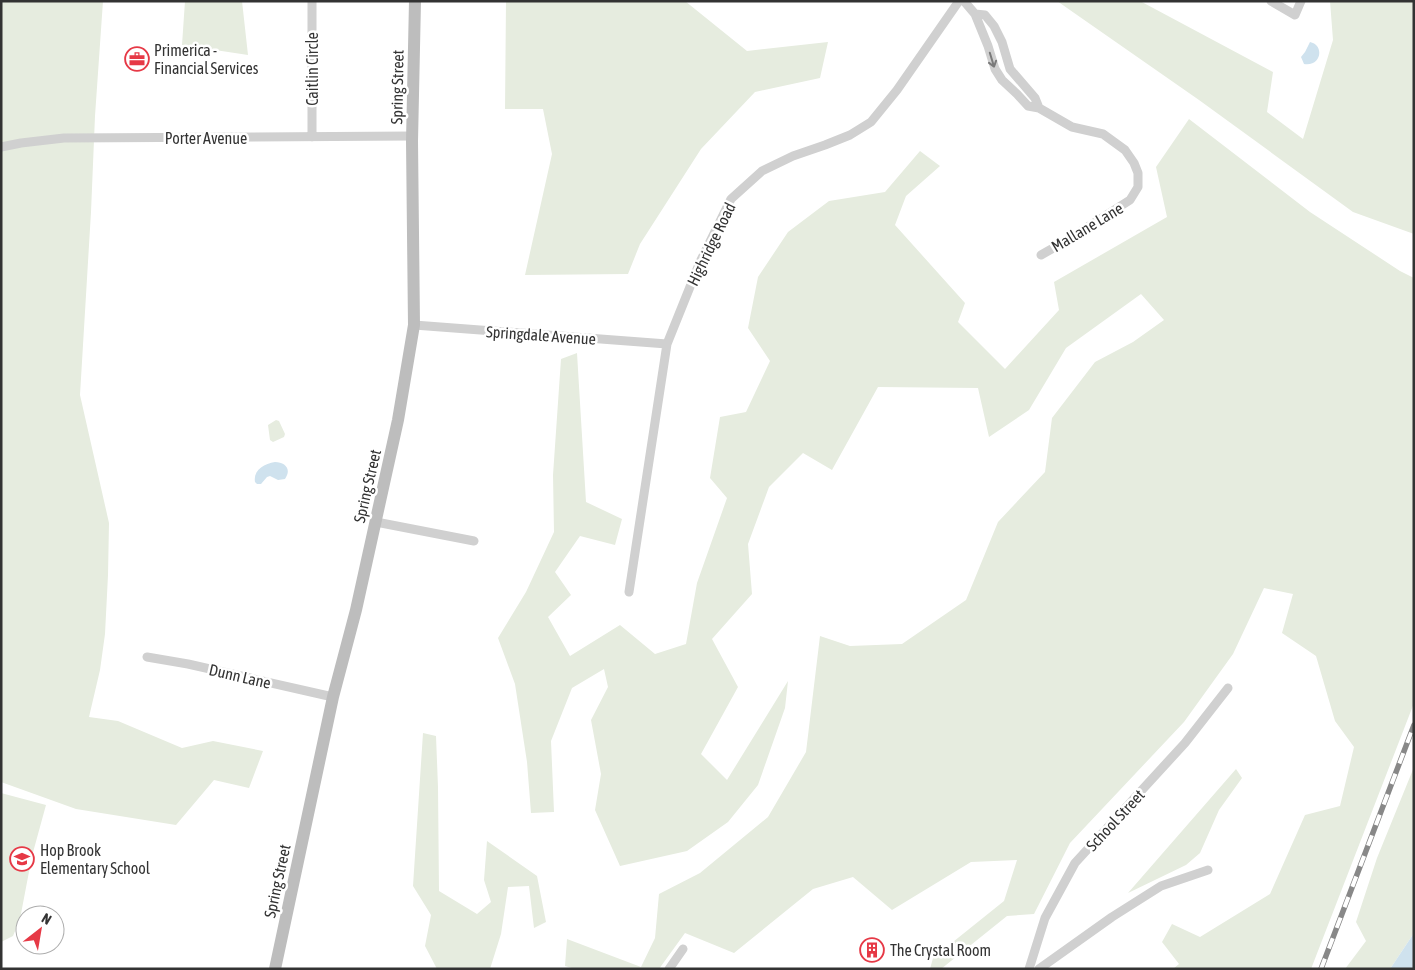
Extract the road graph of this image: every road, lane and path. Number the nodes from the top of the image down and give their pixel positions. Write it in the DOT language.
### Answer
graph roads {
  1 [pos="312,1"];
  2 [pos="415,1"];
  3 [pos="959,1"];
  4 [pos="964,1"];
  5 [pos="1271,1"];
  6 [pos="1301,1"];
  7 [pos="975,14"];
  8 [pos="1039,108"];
  9 [pos="412,136"];
  10 [pos="312,137"];
  11 [pos="1,147"];
  12 [pos="1041,255"];
  13 [pos="414,325"];
  14 [pos="667,344"];
  15 [pos="376,522"];
  16 [pos="474,541"];
  17 [pos="629,592"];
  18 [pos="147,657"];
  19 [pos="1228,688"];
  20 [pos="333,697"];
  21 [pos="1208,870"];
  22 [pos="683,949"];
  23 [pos="275,969"];
  24 [pos="669,969"];
  25 [pos="1029,969"];
  26 [pos="1039,969"];
  1 -- 10 [label="street, Caitlin Circle"];
  2 -- 9 [label="main road, Spring Street"];
  3 -- 14 [label="street, Highridge Road"];
  4 -- 7 [label="street, Mallane Lane"];
  5 -- 6 [label="street"];
  7 -- 8 [label="street, Mallane Lane"];
  7 -- 8 [label="street, Mallane Lane, one-way"];
  8 -- 12 [label="street, Mallane Lane"];
  9 -- 10 [label="street, Porter Avenue"];
  9 -- 13 [label="main road, Spring Street"];
  10 -- 11 [label="street, Porter Avenue"];
  13 -- 14 [label="street, Springdale Avenue"];
  13 -- 15 [label="main road, Spring Street"];
  14 -- 17 [label="street, Highridge Road"];
  15 -- 16 [label="street"];
  15 -- 20 [label="main road, Spring Street"];
  18 -- 20 [label="street, Dunn Lane"];
  19 -- 25 [label="street, School Street"];
  20 -- 23 [label="main road, Spring Street"];
  21 -- 26 [label="street"];
  22 -- 24 [label="street"];
}
